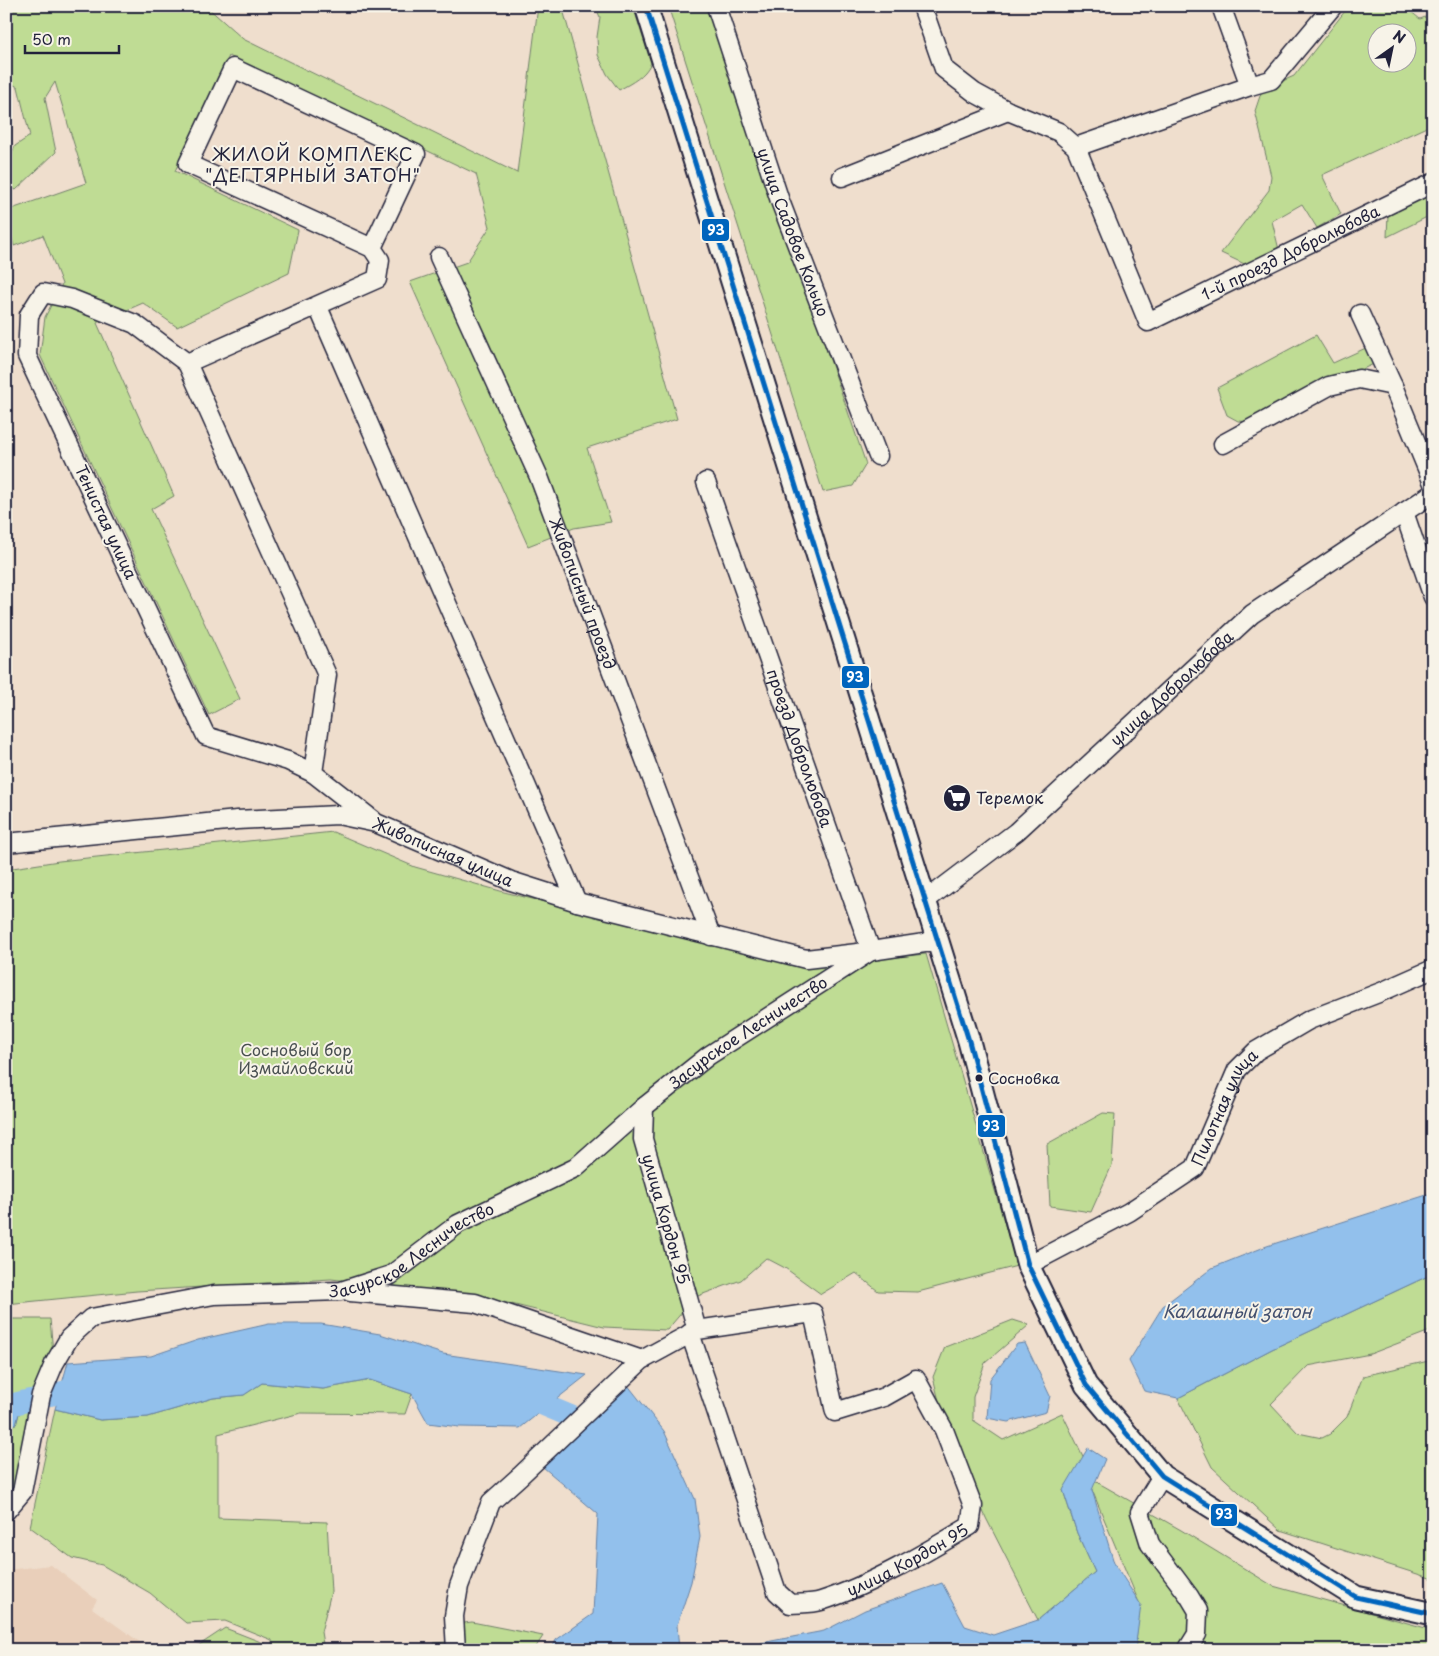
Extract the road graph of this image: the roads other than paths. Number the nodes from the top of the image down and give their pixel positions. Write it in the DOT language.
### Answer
graph roads {
  1 [pos="646,6"];
  2 [pos="716,6"];
  3 [pos="922,6"];
  4 [pos="1221,6"];
  5 [pos="1333,6"];
  6 [pos="1250,86"];
  7 [pos="1008,111"];
  8 [pos="1076,146"];
  9 [pos="842,177"];
  10 [pos="1433,183"];
  11 [pos="372,248"];
  12 [pos="439,257"];
  13 [pos="318,307"];
  14 [pos="1360,314"];
  15 [pos="187,363"];
  16 [pos="1393,386"];
  17 [pos="1223,444"];
  18 [pos="878,456"];
  19 [pos="706,482"];
  20 [pos="1433,483"];
  21 [pos="1433,493"];
  22 [pos="1404,512"];
  23 [pos="1433,597"];
  24 [pos="313,773"];
  25 [pos="376,823"];
  26 [pos="6,843"];
  27 [pos="925,901"];
  28 [pos="577,902"];
  29 [pos="711,936"];
  30 [pos="938,941"];
  31 [pos="871,951"];
  32 [pos="1433,969"];
  33 [pos="644,1107"];
  34 [pos="1028,1265"];
  35 [pos="341,1291"];
  36 [pos="693,1332"];
  37 [pos="642,1360"];
  38 [pos="1162,1476"];
  39 [pos="6,1511"];
  40 [pos="1433,1614"];
  41 [pos="456,1650"];
  42 [pos="1187,1650"];
  1 -- 27 [label="main road"];
  2 -- 18 [label="street, улица Садовое Кольцо"];
  3 -- 7 [label="street"];
  4 -- 6 [label="street"];
  5 -- 6 [label="street"];
  6 -- 8 [label="street"];
  7 -- 8 [label="street"];
  7 -- 9 [label="street"];
  8 -- 10 [label="street, 1-й проезд Добролюбова"];
  11 -- 11 [label="street"];
  11 -- 13 [label="street"];
  12 -- 29 [label="street, Живописный проезд"];
  13 -- 15 [label="street"];
  13 -- 28 [label="street"];
  14 -- 16 [label="street"];
  15 -- 24 [label="street"];
  15 -- 24 [label="street, Тенистая улица"];
  16 -- 17 [label="street"];
  16 -- 20 [label="street"];
  19 -- 31 [label="street, проезд Добролюбова"];
  21 -- 22 [label="street, улица Добролюбова"];
  22 -- 23 [label="street"];
  22 -- 27 [label="street, улица Добролюбова"];
  24 -- 25 [label="street, Тенистая улица"];
  25 -- 26 [label="street, Живописная улица"];
  25 -- 28 [label="street, Живописная улица"];
  27 -- 30 [label="main road"];
  28 -- 29 [label="street, Живописная улица"];
  29 -- 31 [label="street, Живописная улица"];
  30 -- 31 [label="street"];
  30 -- 34 [label="main road"];
  31 -- 33 [label="street, Засурское Лесничество"];
  32 -- 34 [label="street, Пилотная улица"];
  33 -- 35 [label="street, Засурское Лесничество"];
  33 -- 36 [label="street, улица Кордон 95"];
  34 -- 38 [label="main road"];
  35 -- 37 [label="street"];
  35 -- 39 [label="street, Засурское Лесничество"];
  36 -- 36 [label="street, улица Кордон 95"];
  36 -- 37 [label="street, улица Кордон 95"];
  37 -- 41 [label="street, улица Кордон 95"];
  38 -- 40 [label="main road"];
  38 -- 42 [label="street"];
}
